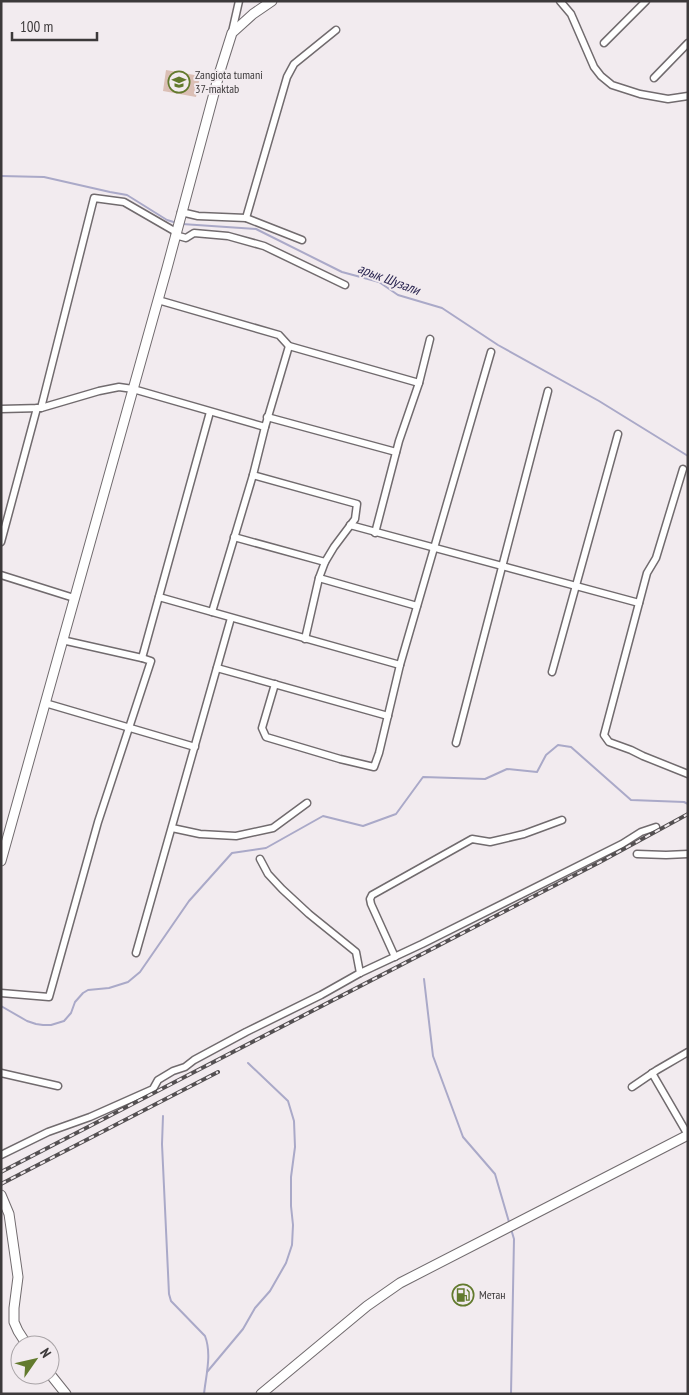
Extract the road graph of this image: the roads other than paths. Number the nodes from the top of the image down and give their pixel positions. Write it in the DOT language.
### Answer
graph roads {
  1 [pos="239,1"];
  2 [pos="272,1"];
  3 [pos="560,1"];
  4 [pos="646,1"];
  5 [pos="336,30"];
  6 [pos="232,33"];
  7 [pos="604,43"];
  8 [pos="688,44"];
  9 [pos="654,78"];
  10 [pos="688,96"];
  11 [pos="181,216"];
  12 [pos="246,218"];
  13 [pos="176,232"];
  14 [pos="302,240"];
  15 [pos="346,284"];
  16 [pos="158,300"];
  17 [pos="430,339"];
  18 [pos="289,346"];
  19 [pos="491,352"];
  20 [pos="419,383"];
  21 [pos="133,390"];
  22 [pos="548,391"];
  23 [pos="39,408"];
  24 [pos="1,410"];
  25 [pos="210,412"];
  26 [pos="268,417"];
  27 [pos="264,427"];
  28 [pos="618,434"];
  29 [pos="396,452"];
  30 [pos="682,470"];
  31 [pos="253,475"];
  32 [pos="350,526"];
  33 [pos="376,533"];
  34 [pos="234,537"];
  35 [pos="1,542"];
  36 [pos="434,548"];
  37 [pos="325,562"];
  38 [pos="502,567"];
  39 [pos="1,575"];
  40 [pos="319,578"];
  41 [pos="576,587"];
  42 [pos="74,598"];
  43 [pos="159,598"];
  44 [pos="638,603"];
  45 [pos="417,606"];
  46 [pos="212,612"];
  47 [pos="231,618"];
  48 [pos="305,639"];
  49 [pos="62,640"];
  50 [pos="142,658"];
  51 [pos="400,665"];
  52 [pos="217,668"];
  53 [pos="552,672"];
  54 [pos="274,684"];
  55 [pos="45,703"];
  56 [pos="388,716"];
  57 [pos="130,727"];
  58 [pos="456,743"];
  59 [pos="194,746"];
  60 [pos="688,774"];
  61 [pos="307,803"];
  62 [pos="562,820"];
  63 [pos="656,827"];
  64 [pos="172,828"];
  65 [pos="637,854"];
  66 [pos="688,854"];
  67 [pos="260,859"];
  68 [pos="1,861"];
  69 [pos="136,952"];
  70 [pos="395,957"];
  71 [pos="360,973"];
  72 [pos="1,993"];
  73 [pos="688,1052"];
  74 [pos="1,1073"];
  75 [pos="652,1073"];
  76 [pos="58,1086"];
  77 [pos="632,1087"];
  78 [pos="688,1135"];
  79 [pos="1,1155"];
  80 [pos="1,1196"];
  81 [pos="21,1335"];
  82 [pos="261,1394"];
  1 -- 6 [label="street"];
  2 -- 6 [label="main road"];
  3 -- 10 [label="street"];
  4 -- 7 [label="street"];
  5 -- 12 [label="street"];
  6 -- 11 [label="main road"];
  8 -- 9 [label="street"];
  11 -- 12 [label="street"];
  11 -- 13 [label="main road"];
  12 -- 14 [label="street"];
  13 -- 15 [label="street"];
  13 -- 16 [label="main road"];
  13 -- 23 [label="street"];
  16 -- 18 [label="street"];
  16 -- 21 [label="main road"];
  17 -- 20 [label="street"];
  18 -- 20 [label="street"];
  18 -- 26 [label="street"];
  19 -- 36 [label="street"];
  20 -- 29 [label="street"];
  21 -- 23 [label="street"];
  21 -- 25 [label="street"];
  21 -- 42 [label="main road"];
  22 -- 38 [label="street"];
  23 -- 24 [label="street"];
  23 -- 35 [label="street"];
  25 -- 27 [label="street"];
  25 -- 43 [label="street"];
  26 -- 27 [label="street"];
  26 -- 29 [label="street"];
  27 -- 31 [label="street"];
  28 -- 41 [label="street"];
  29 -- 33 [label="street"];
  30 -- 44 [label="street"];
  31 -- 32 [label="street"];
  31 -- 34 [label="street"];
  32 -- 33 [label="street"];
  32 -- 37 [label="street"];
  33 -- 36 [label="street"];
  34 -- 37 [label="street"];
  34 -- 46 [label="street"];
  36 -- 38 [label="street"];
  36 -- 45 [label="street"];
  37 -- 40 [label="street"];
  38 -- 41 [label="street"];
  38 -- 58 [label="street"];
  39 -- 42 [label="street"];
  40 -- 45 [label="street"];
  40 -- 48 [label="street"];
  41 -- 44 [label="street"];
  41 -- 53 [label="street"];
  42 -- 49 [label="main road"];
  43 -- 46 [label="street"];
  43 -- 50 [label="street"];
  44 -- 60 [label="street"];
  45 -- 51 [label="street"];
  46 -- 47 [label="street"];
  47 -- 48 [label="street"];
  47 -- 52 [label="street"];
  48 -- 51 [label="street"];
  49 -- 50 [label="street"];
  49 -- 55 [label="main road"];
  50 -- 57 [label="street"];
  51 -- 56 [label="street"];
  52 -- 54 [label="street"];
  52 -- 59 [label="street"];
  54 -- 56 [label="street"];
  54 -- 56 [label="street"];
  55 -- 57 [label="street"];
  55 -- 68 [label="main road"];
  57 -- 59 [label="street"];
  57 -- 72 [label="street"];
  59 -- 64 [label="street"];
  61 -- 64 [label="street"];
  62 -- 70 [label="street"];
  63 -- 70 [label="street"];
  64 -- 69 [label="street"];
  65 -- 66 [label="street"];
  67 -- 71 [label="street"];
  70 -- 71 [label="street"];
  71 -- 79 [label="street"];
  73 -- 75 [label="street"];
  74 -- 76 [label="street"];
  75 -- 77 [label="street"];
  75 -- 78 [label="street"];
  78 -- 82 [label="main road"];
  80 -- 81 [label="main road"];
}
